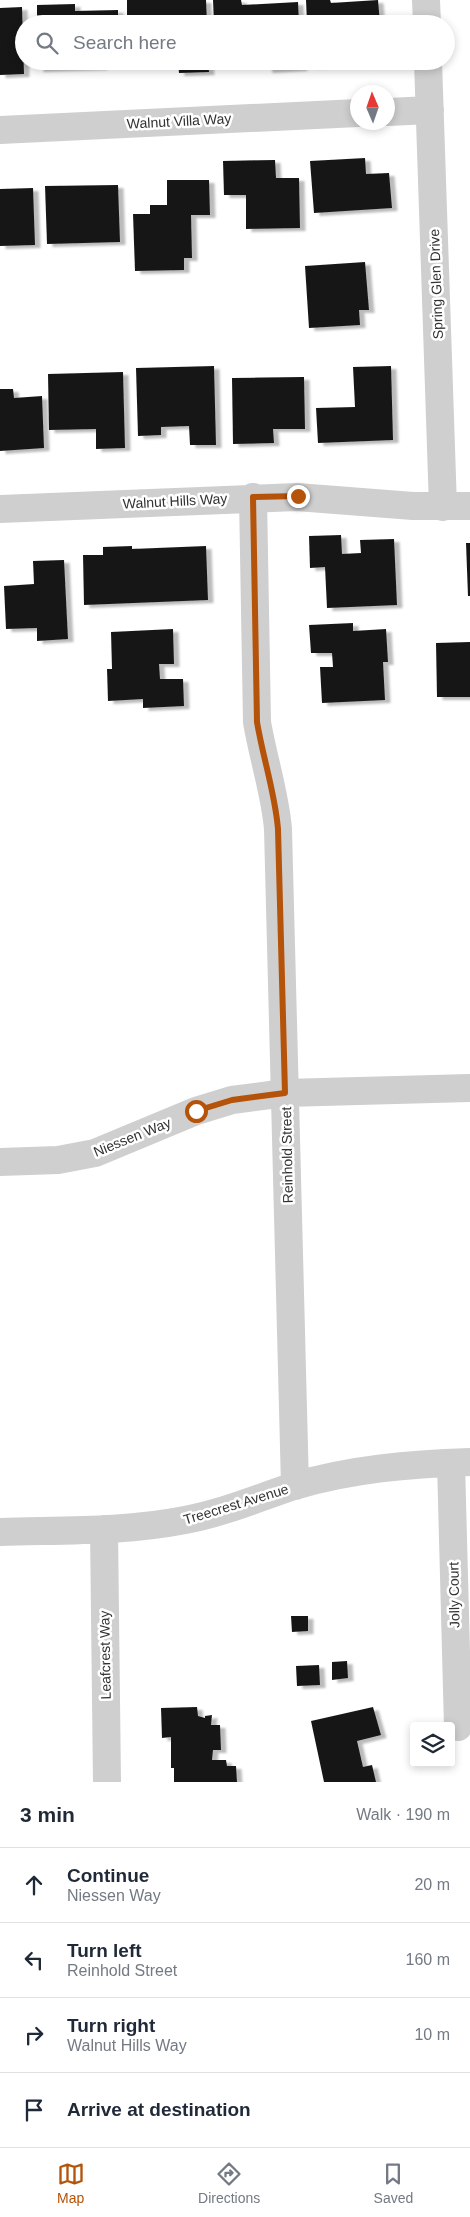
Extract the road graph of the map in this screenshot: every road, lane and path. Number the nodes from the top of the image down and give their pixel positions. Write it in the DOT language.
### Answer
graph roads {
  1 [pos="426,0"];
  2 [pos="427,15"];
  3 [pos="428,70"];
  4 [pos="430,110"];
  5 [pos="395,112"];
  6 [pos="350,113"];
  7 [pos="0,130"];
  8 [pos="253,497"];
  9 [pos="470,506"];
  10 [pos="443,507"];
  11 [pos="0,509"];
  12 [pos="470,1088"];
  13 [pos="285,1093"];
  14 [pos="0,1162"];
  15 [pos="461,1463"];
  16 [pos="295,1486"];
  17 [pos="104,1529"];
  18 [pos="0,1532"];
  19 [pos="458,1727"];
  20 [pos="107,1782"];
  1 -- 2 [label="street"];
  3 -- 4 [label="street, Spring Glen Drive"];
  4 -- 5 [label="street"];
  4 -- 10 [label="street, Spring Glen Drive"];
  6 -- 7 [label="street, Walnut Villa Way"];
  8 -- 10 [label="street, Walnut Hills Way"];
  8 -- 11 [label="street, Walnut Hills Way"];
  8 -- 13 [label="street, Reinhold Street"];
  9 -- 10 [label="street, Walnut Hills Way"];
  12 -- 13 [label="street, Niessen Way"];
  13 -- 14 [label="street, Niessen Way"];
  13 -- 16 [label="street, Reinhold Street"];
  15 -- 16 [label="street, Treecrest Avenue"];
  15 -- 19 [label="street, Jolly Court"];
  16 -- 17 [label="street, Treecrest Avenue"];
  17 -- 18 [label="street, Treecrest Avenue"];
  17 -- 20 [label="street, Leafcrest Way"];
}
